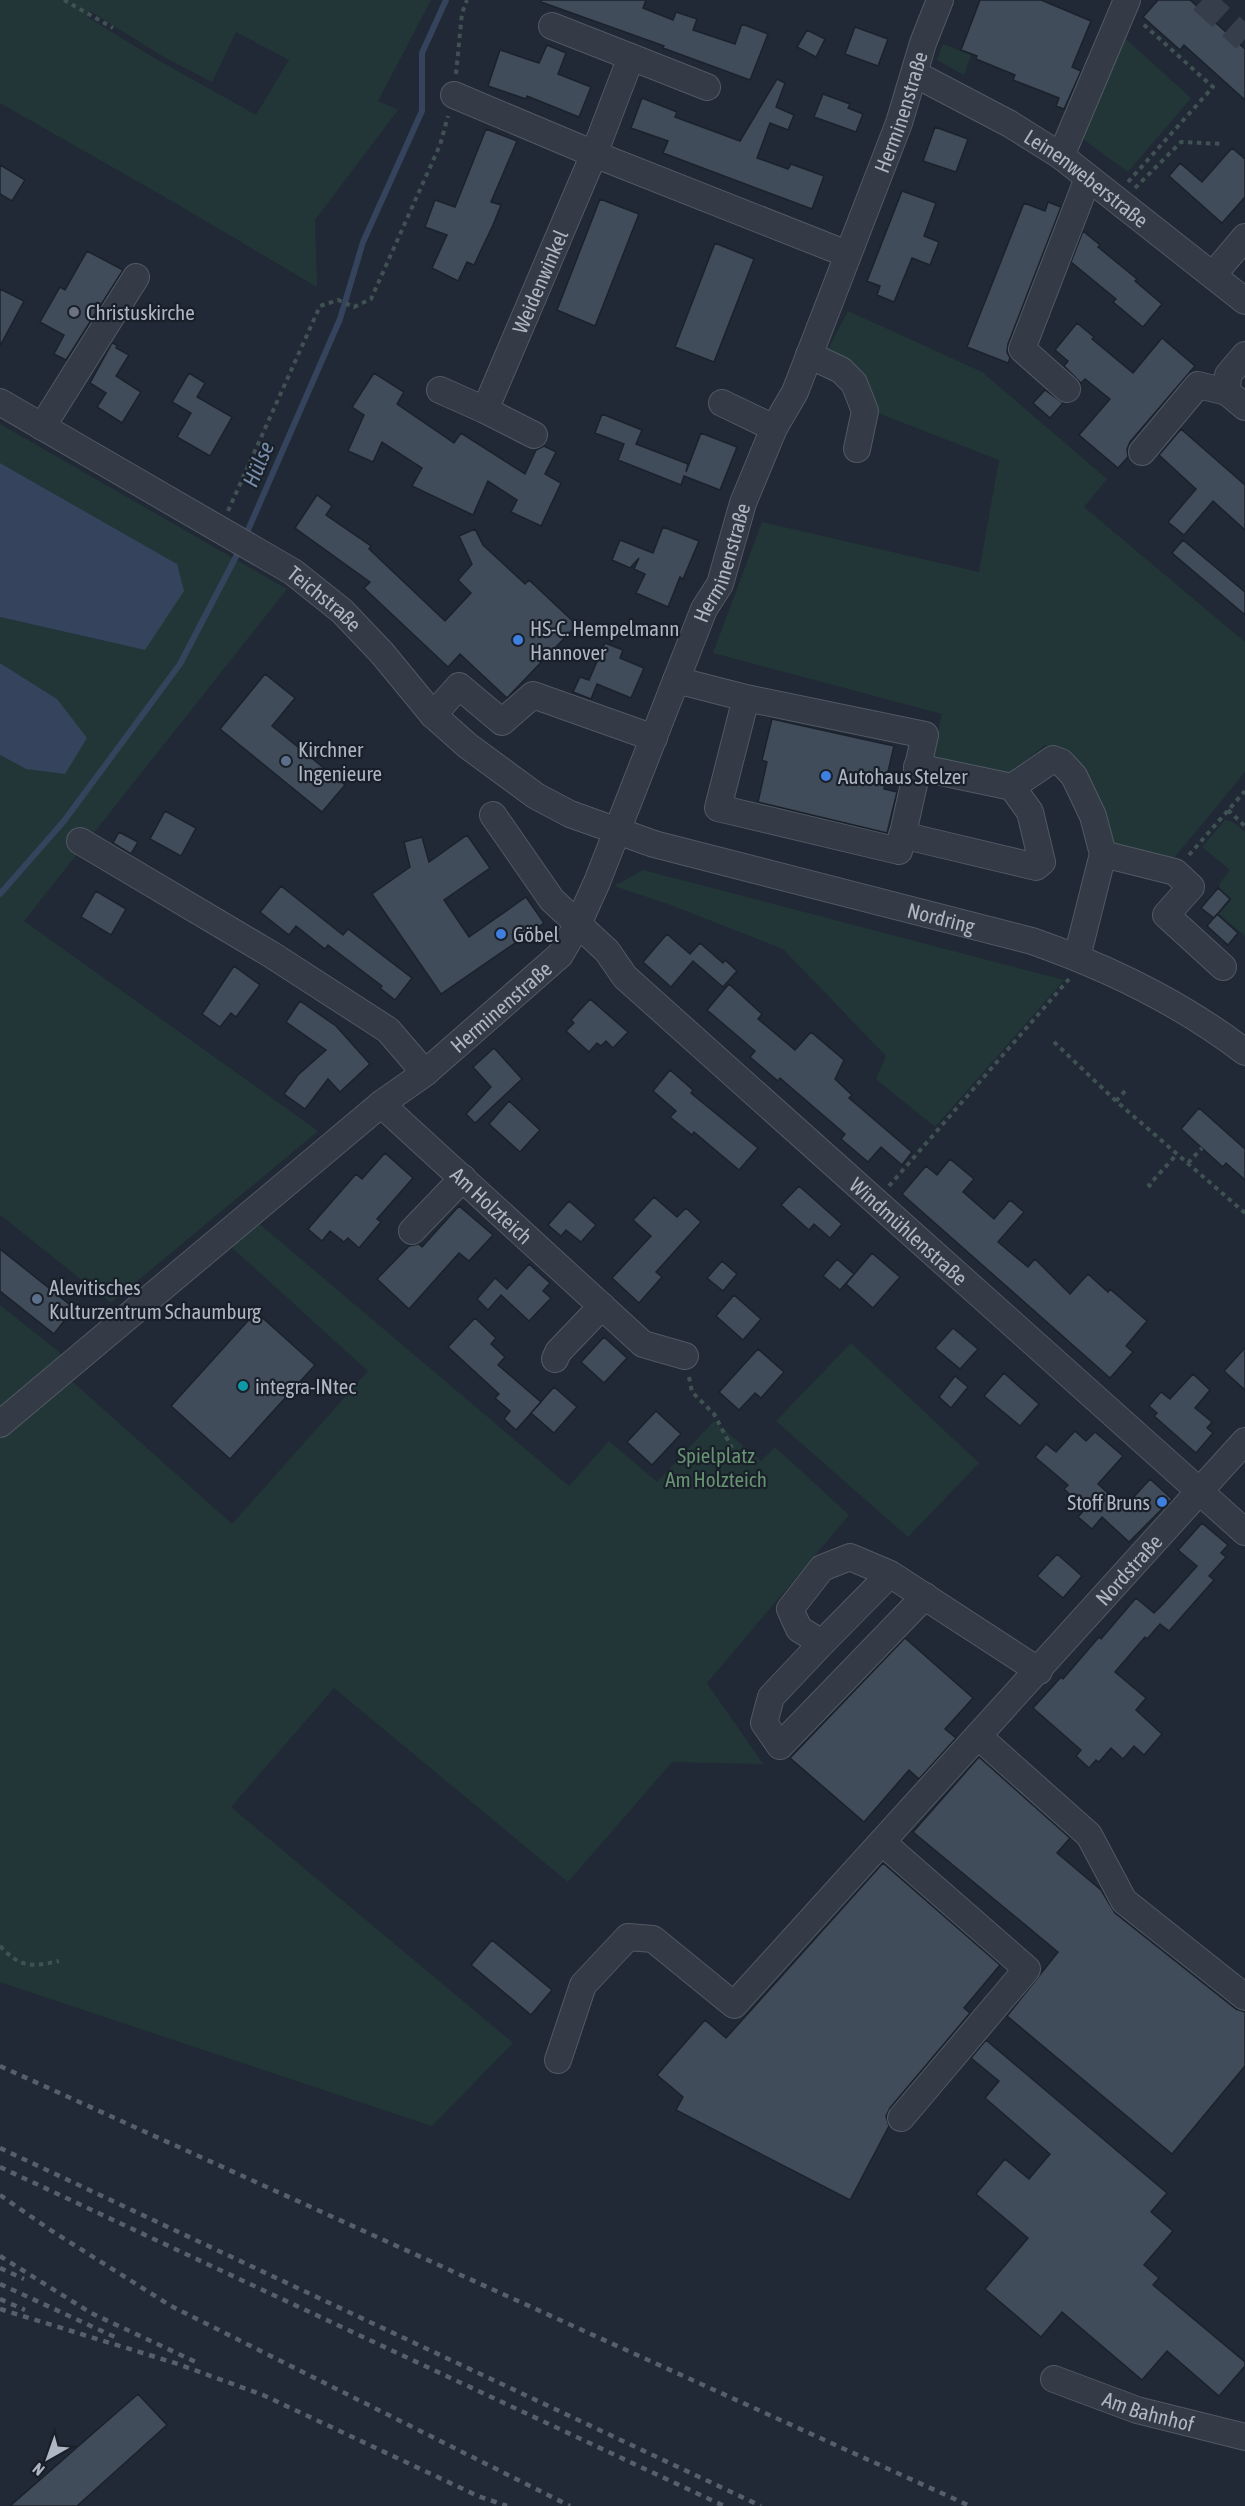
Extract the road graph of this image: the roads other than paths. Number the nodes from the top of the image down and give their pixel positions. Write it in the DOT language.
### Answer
graph roads {
  1 [pos="940,0"];
  2 [pos="1126,3"];
  3 [pos="552,26"];
  4 [pos="631,57"];
  5 [pos="915,74"];
  6 [pos="707,87"];
  7 [pos="454,95"];
  8 [pos="594,154"];
  9 [pos="1061,156"];
  10 [pos="1088,178"];
  11 [pos="1245,237"];
  12 [pos="847,254"];
  13 [pos="1212,275"];
  14 [pos="136,277"];
  15 [pos="1245,301"];
  16 [pos="809,355"];
  17 [pos="1245,355"];
  18 [pos="1066,389"];
  19 [pos="440,390"];
  20 [pos="1236,399"];
  21 [pos="0,402"];
  22 [pos="722,403"];
  23 [pos="485,410"];
  24 [pos="42,426"];
  25 [pos="774,428"];
  26 [pos="534,435"];
  27 [pos="857,449"];
  28 [pos="1142,452"];
  29 [pos="676,680"];
  30 [pos="746,698"];
  31 [pos="433,715"];
  32 [pos="654,738"];
  33 [pos="917,767"];
  34 [pos="1012,787"];
  35 [pos="493,815"];
  36 [pos="617,832"];
  37 [pos="902,835"];
  38 [pos="80,841"];
  39 [pos="1103,854"];
  40 [pos="578,924"];
  41 [pos="1081,958"];
  42 [pos="1223,966"];
  43 [pos="1245,1052"];
  44 [pos="425,1073"];
  45 [pos="381,1104"];
  46 [pos="463,1178"];
  47 [pos="412,1232"];
  48 [pos="602,1306"];
  49 [pos="685,1356"];
  50 [pos="555,1359"];
  51 [pos="0,1424"];
  52 [pos="1245,1441"];
  53 [pos="1200,1492"];
  54 [pos="1245,1532"];
  55 [pos="890,1574"];
  56 [pos="925,1596"];
  57 [pos="822,1643"];
  58 [pos="1039,1671"];
  59 [pos="979,1737"];
  60 [pos="883,1843"];
  61 [pos="1245,1997"];
  62 [pos="558,2060"];
  63 [pos="901,2118"];
  64 [pos="1054,2379"];
  65 [pos="1245,2437"];
  1 -- 5 [label="street, Herminenstraße"];
  2 -- 9 [label="street"];
  3 -- 4 [label="street"];
  4 -- 6 [label="street"];
  4 -- 8 [label="street, Weidenwinkel"];
  5 -- 9 [label="street, Leinenweberstraße"];
  5 -- 12 [label="street, Herminenstraße"];
  7 -- 8 [label="street"];
  8 -- 12 [label="street"];
  8 -- 23 [label="street, Weidenwinkel"];
  9 -- 10 [label="street, Leinenweberstraße"];
  10 -- 13 [label="street, Leinenweberstraße"];
  10 -- 18 [label="street"];
  11 -- 13 [label="street"];
  12 -- 16 [label="street, Herminenstraße"];
  13 -- 15 [label="street, Leinenweberstraße"];
  14 -- 24 [label="street"];
  16 -- 25 [label="street, Herminenstraße"];
  16 -- 27 [label="street"];
  17 -- 20 [label="street"];
  19 -- 23 [label="street"];
  20 -- 28 [label="street"];
  21 -- 24 [label="street, Teichstraße"];
  22 -- 25 [label="street"];
  23 -- 26 [label="street"];
  24 -- 31 [label="street, Teichstraße"];
  25 -- 29 [label="street, Herminenstraße"];
  29 -- 30 [label="street"];
  29 -- 32 [label="street, Herminenstraße"];
  30 -- 33 [label="street"];
  30 -- 37 [label="street"];
  31 -- 32 [label="street"];
  31 -- 36 [label="street, Teichstraße"];
  32 -- 36 [label="street, Herminenstraße"];
  33 -- 34 [label="street"];
  33 -- 37 [label="street"];
  34 -- 37 [label="street"];
  34 -- 39 [label="street"];
  35 -- 40 [label="street, Windmühlenstraße"];
  36 -- 40 [label="street, Herminenstraße"];
  36 -- 41 [label="street, Nordring"];
  38 -- 44 [label="street"];
  39 -- 41 [label="street"];
  39 -- 42 [label="street"];
  40 -- 44 [label="street, Herminenstraße"];
  40 -- 53 [label="street, Windmühlenstraße"];
  41 -- 43 [label="street, Nordring"];
  44 -- 45 [label="street, Herminenstraße"];
  45 -- 46 [label="street, Am Holzteich"];
  45 -- 51 [label="street, Herminenstraße"];
  46 -- 47 [label="street"];
  46 -- 48 [label="street, Am Holzteich"];
  48 -- 49 [label="street, Am Holzteich"];
  48 -- 50 [label="street"];
  52 -- 53 [label="street, Nordstraße"];
  53 -- 54 [label="street, Windmühlenstraße"];
  53 -- 58 [label="street, Nordstraße"];
  55 -- 56 [label="street"];
  55 -- 57 [label="street"];
  55 -- 57 [label="street"];
  56 -- 57 [label="street"];
  56 -- 58 [label="street"];
  58 -- 59 [label="street, Nordstraße"];
  59 -- 60 [label="street, Nordstraße"];
  59 -- 61 [label="street"];
  60 -- 62 [label="street, Nordstraße"];
  60 -- 63 [label="street"];
  64 -- 65 [label="street, Am Bahnhof"];
}
